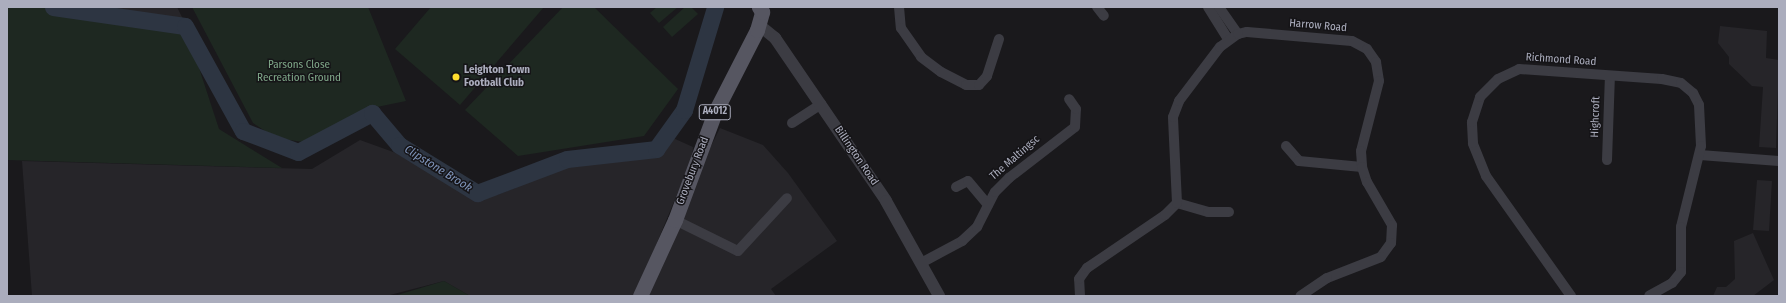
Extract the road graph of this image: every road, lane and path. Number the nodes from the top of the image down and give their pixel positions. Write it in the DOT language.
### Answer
graph roads {
  1 [pos="759,7"];
  2 [pos="899,7"];
  3 [pos="1097,7"];
  4 [pos="1208,7"];
  5 [pos="1219,7"];
  6 [pos="1104,16"];
  7 [pos="759,25"];
  8 [pos="1238,34"];
  9 [pos="999,39"];
  10 [pos="1228,39"];
  11 [pos="1610,76"];
  12 [pos="1069,99"];
  13 [pos="821,104"];
  14 [pos="792,123"];
  15 [pos="1286,146"];
  16 [pos="1700,155"];
  17 [pos="1607,160"];
  18 [pos="1779,160"];
  19 [pos="1362,167"];
  20 [pos="956,187"];
  21 [pos="787,198"];
  22 [pos="1177,204"];
  23 [pos="988,205"];
  24 [pos="1229,212"];
  25 [pos="675,220"];
  26 [pos="921,263"];
  27 [pos="640,296"];
  28 [pos="939,296"];
  29 [pos="1080,296"];
  30 [pos="1300,296"];
  31 [pos="1571,296"];
  32 [pos="1649,296"];
  1 -- 7 [label="main road, A4012"];
  2 -- 9 [label="street"];
  3 -- 6 [label="street"];
  4 -- 10 [label="street"];
  5 -- 8 [label="street"];
  7 -- 13 [label="street, Billington Road"];
  7 -- 25 [label="main road, Grovebury Road / A4012"];
  8 -- 10 [label="street"];
  8 -- 19 [label="street, Harrow Road"];
  10 -- 22 [label="street"];
  11 -- 16 [label="street, Richmond Road"];
  11 -- 17 [label="street, Highcroft"];
  11 -- 31 [label="street, Richmond Road"];
  12 -- 23 [label="street, The Maltingsc"];
  13 -- 14 [label="street"];
  13 -- 26 [label="street, Billington Road"];
  15 -- 19 [label="street"];
  16 -- 18 [label="street"];
  16 -- 32 [label="street, Richmond Road"];
  19 -- 30 [label="street, Harrow Road"];
  20 -- 23 [label="street"];
  21 -- 25 [label="street"];
  22 -- 24 [label="street"];
  22 -- 29 [label="street"];
  23 -- 26 [label="street, The Maltingsc"];
  25 -- 27 [label="main road, Grovebury Road / A4012"];
  26 -- 28 [label="street, Billington Road"];
}
